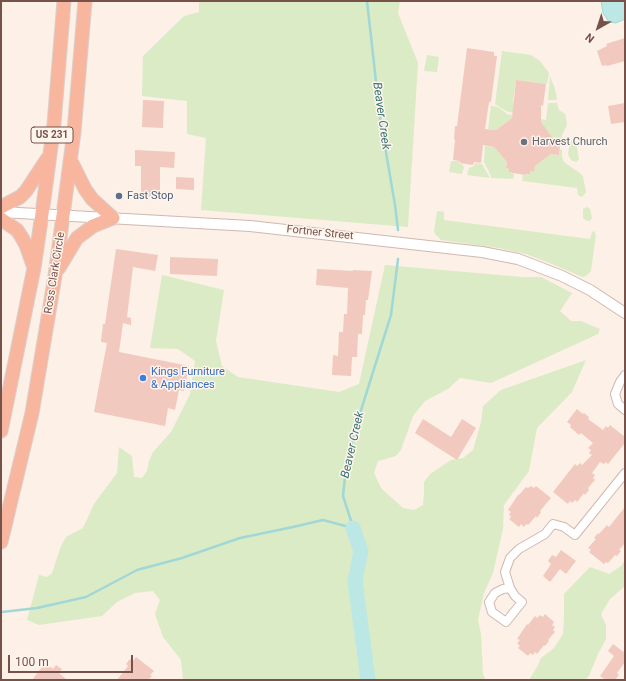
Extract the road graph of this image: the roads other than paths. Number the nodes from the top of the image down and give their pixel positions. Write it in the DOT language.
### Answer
graph roads {
  1 [pos="64,1"];
  2 [pos="85,1"];
  3 [pos="50,154"];
  4 [pos="71,161"];
  5 [pos="1,207"];
  6 [pos="1,212"];
  7 [pos="42,214"];
  8 [pos="64,215"];
  9 [pos="113,218"];
  10 [pos="1,219"];
  11 [pos="34,268"];
  12 [pos="55,276"];
  13 [pos="625,313"];
  14 [pos="625,376"];
  15 [pos="625,410"];
  16 [pos="1,431"];
  17 [pos="625,473"];
  18 [pos="1,542"];
  19 [pos="510,588"];
  1 -- 3 [label="highway, Ross Clark Circle / US 231"];
  2 -- 4 [label="highway, Ross Clark Circle / US 231"];
  3 -- 5 [label="highway"];
  3 -- 7 [label="highway, Ross Clark Circle / US 231"];
  4 -- 8 [label="highway, Ross Clark Circle / US 231"];
  4 -- 9 [label="highway"];
  6 -- 7 [label="street, Fortner Street"];
  7 -- 8 [label="street, Fortner Street"];
  7 -- 11 [label="highway, Ross Clark Circle / US 231"];
  8 -- 9 [label="street, Fortner Street"];
  8 -- 12 [label="highway, Ross Clark Circle / US 231"];
  9 -- 12 [label="highway"];
  9 -- 13 [label="street, Fortner Street"];
  10 -- 11 [label="highway"];
  11 -- 16 [label="highway, Ross Clark Circle / US 231"];
  12 -- 18 [label="highway, Ross Clark Circle / US 231"];
  14 -- 15 [label="street"];
  17 -- 19 [label="street"];
}
